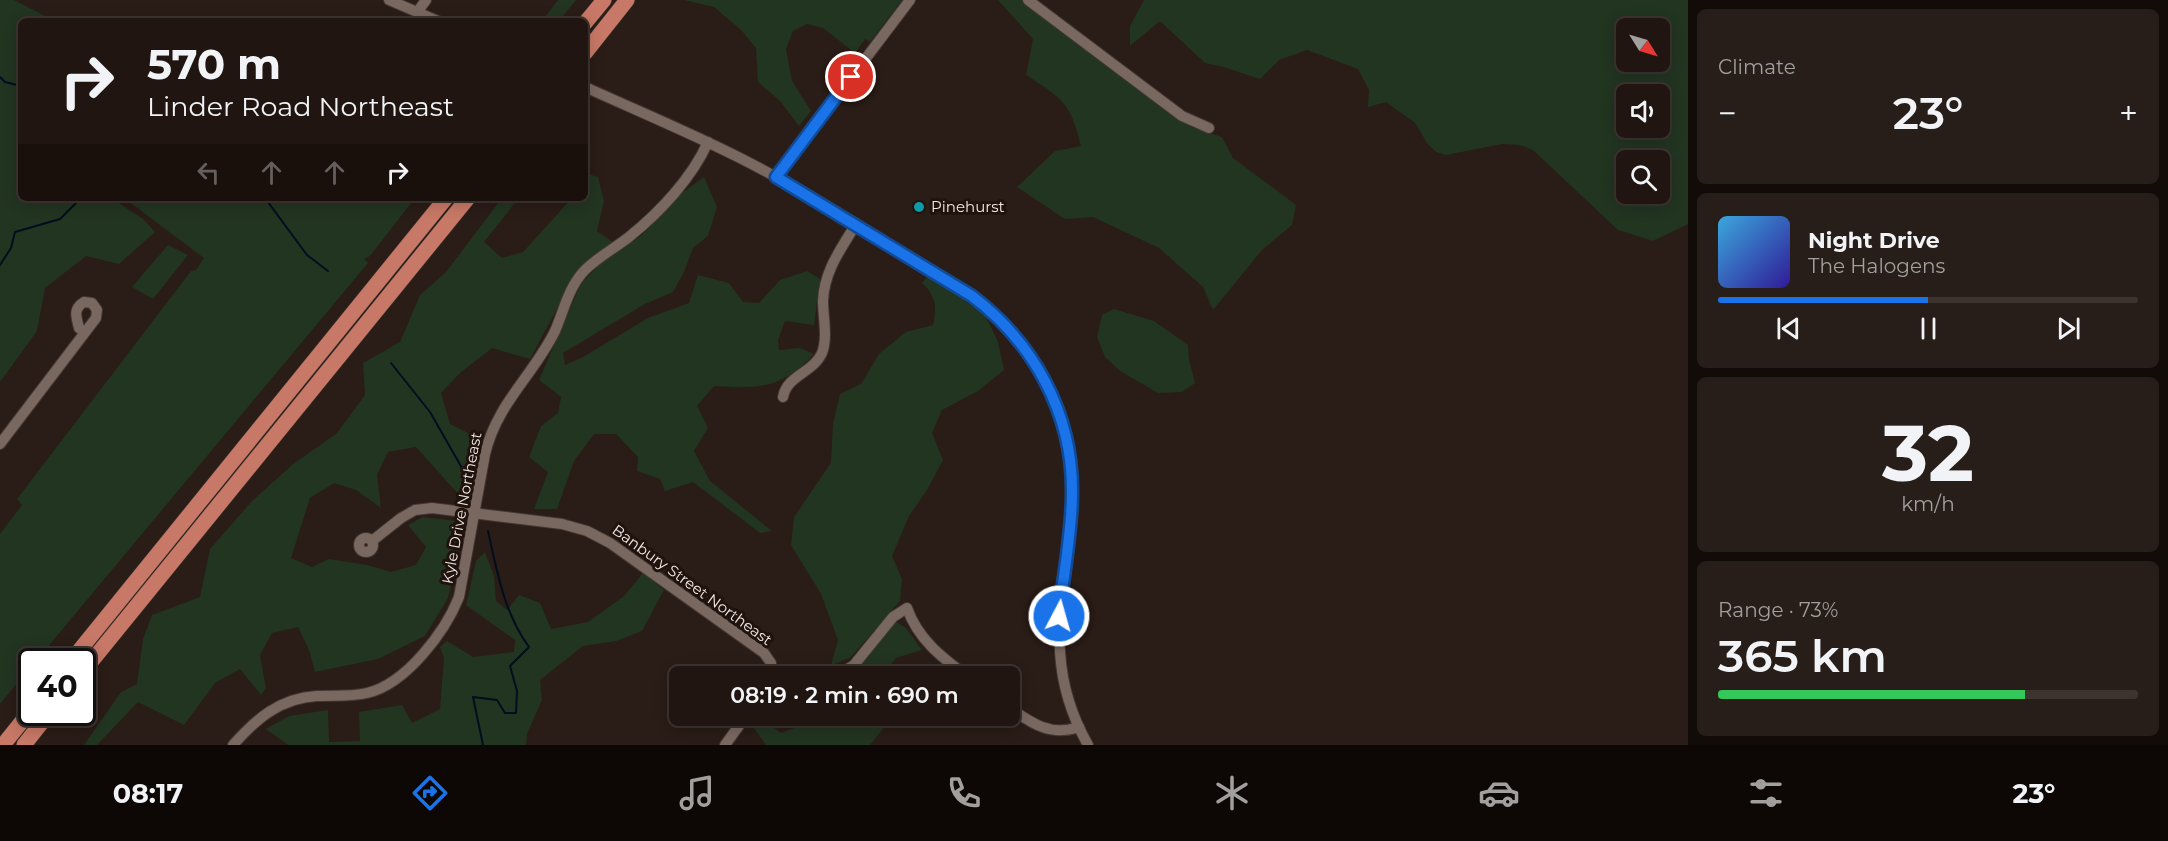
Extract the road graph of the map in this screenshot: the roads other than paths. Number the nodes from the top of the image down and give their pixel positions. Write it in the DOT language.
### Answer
graph roads {
  1 [pos="389,0"];
  2 [pos="426,0"];
  3 [pos="604,0"];
  4 [pos="627,0"];
  5 [pos="910,0"];
  6 [pos="1028,0"];
  7 [pos="418,11"];
  8 [pos="432,18"];
  9 [pos="588,19"];
  10 [pos="588,49"];
  11 [pos="589,89"];
  12 [pos="1209,128"];
  13 [pos="708,142"];
  14 [pos="776,177"];
  15 [pos="444,201"];
  16 [pos="466,201"];
  17 [pos="856,224"];
  18 [pos="85,332"];
  19 [pos="783,397"];
  20 [pos="0,444"];
  21 [pos="474,512"];
  22 [pos="372,541"];
  23 [pos="81,648"];
  24 [pos="96,656"];
  25 [pos="771,666"];
  26 [pos="853,666"];
  27 [pos="953,666"];
  28 [pos="1020,716"];
  29 [pos="18,726"];
  30 [pos="39,726"];
  31 [pos="739,726"];
  32 [pos="1079,727"];
  33 [pos="3,745"];
  34 [pos="24,745"];
  35 [pos="233,745"];
  36 [pos="725,745"];
  37 [pos="1088,745"];
  1 -- 7 [label="street"];
  2 -- 7 [label="street"];
  3 -- 9 [label="highway"];
  4 -- 10 [label="highway"];
  5 -- 14 [label="street"];
  6 -- 12 [label="street"];
  7 -- 8 [label="street"];
  11 -- 13 [label="street"];
  13 -- 14 [label="street"];
  13 -- 21 [label="street, Kyle Drive Northeast"];
  14 -- 17 [label="street"];
  15 -- 23 [label="highway"];
  16 -- 24 [label="highway"];
  17 -- 19 [label="street"];
  17 -- 32 [label="street"];
  18 -- 20 [label="street"];
  21 -- 22 [label="street, Banbury Street Northeast"];
  21 -- 25 [label="street, Banbury Street Northeast"];
  21 -- 35 [label="street, Kyle Drive Northeast"];
  26 -- 27 [label="street"];
  28 -- 32 [label="street"];
  29 -- 33 [label="highway"];
  30 -- 34 [label="highway"];
  31 -- 36 [label="street"];
  32 -- 37 [label="street"];
}
